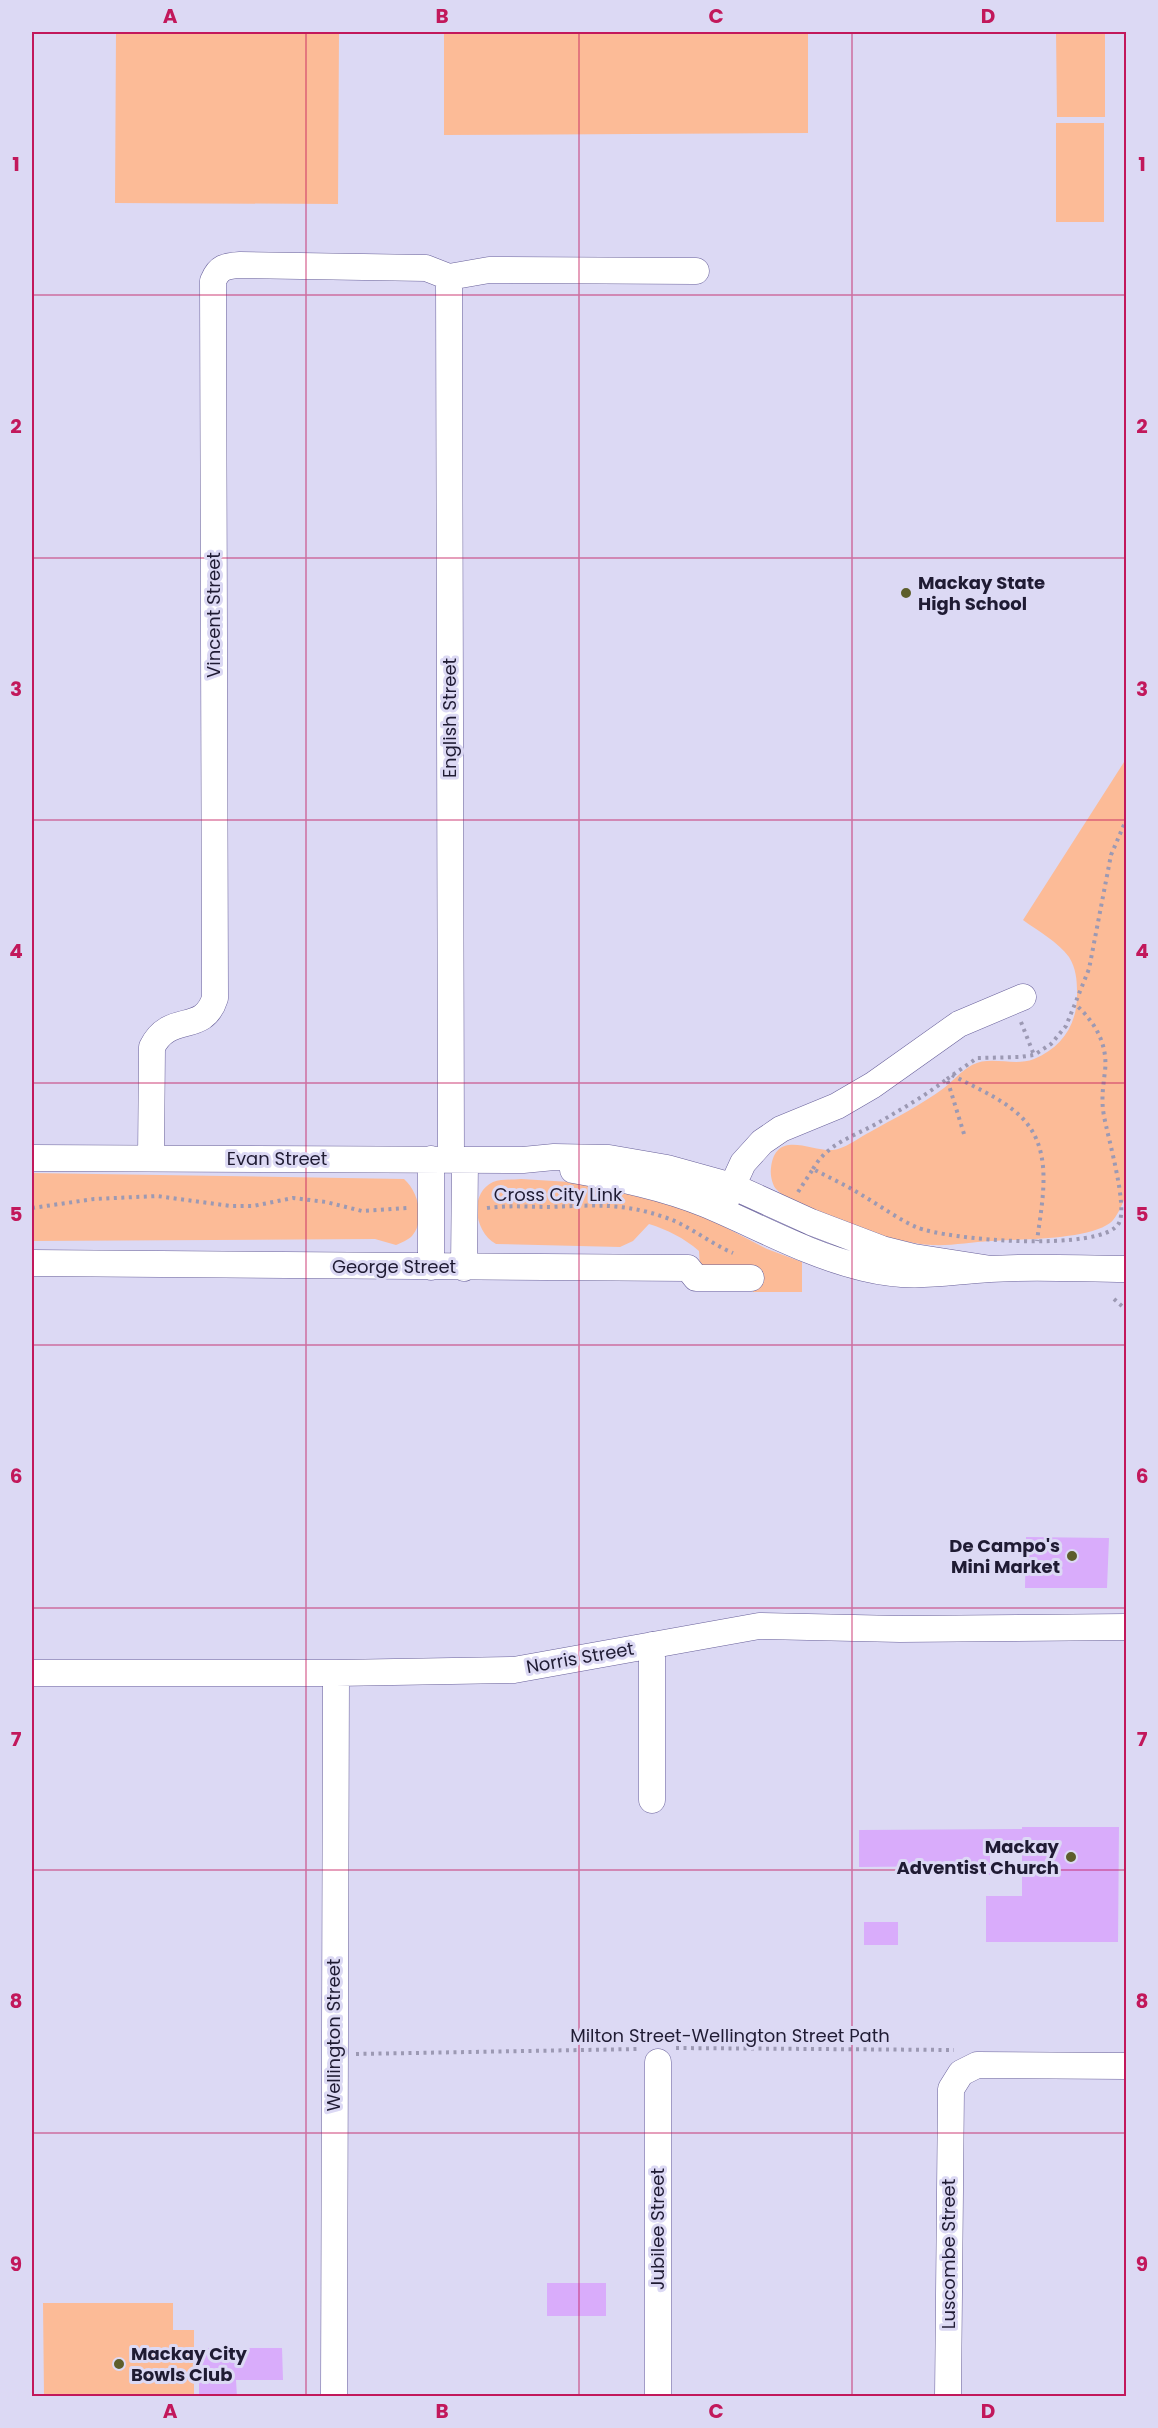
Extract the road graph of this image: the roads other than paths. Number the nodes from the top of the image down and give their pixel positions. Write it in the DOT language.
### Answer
graph roads {
  1 [pos="696,271"];
  2 [pos="448,278"];
  3 [pos="1018,999"];
  4 [pos="32,1158"];
  5 [pos="151,1158"];
  6 [pos="449,1160"];
  7 [pos="523,1161"];
  8 [pos="732,1186"];
  9 [pos="722,1212"];
  10 [pos="32,1263"];
  11 [pos="431,1267"];
  12 [pos="464,1268"];
  13 [pos="746,1268"];
  14 [pos="991,1269"];
  15 [pos="1126,1269"];
  16 [pos="1126,1627"];
  17 [pos="652,1645"];
  18 [pos="32,1673"];
  19 [pos="336,1673"];
  20 [pos="652,1800"];
  21 [pos="660,2053"];
  22 [pos="1126,2066"];
  23 [pos="334,2397"];
  24 [pos="658,2397"];
  25 [pos="948,2397"];
  1 -- 2 [label="street"];
  2 -- 5 [label="street, Vincent Street"];
  2 -- 6 [label="street, English Street"];
  3 -- 8 [label="street"];
  4 -- 5 [label="street, Evan Street"];
  5 -- 6 [label="street, Evan Street"];
  6 -- 7 [label="street, Evan Street"];
  6 -- 11 [label="street"];
  6 -- 12 [label="street"];
  7 -- 8 [label="street, Evan Street"];
  7 -- 9 [label="street, Evan Street"];
  8 -- 9 [label="street"];
  8 -- 14 [label="street"];
  9 -- 14 [label="street"];
  10 -- 11 [label="street, George Street"];
  11 -- 12 [label="street, George Street"];
  12 -- 13 [label="street, George Street"];
  14 -- 15 [label="street"];
  16 -- 17 [label="street, Norris Street"];
  17 -- 19 [label="street, Norris Street"];
  17 -- 20 [label="street"];
  18 -- 19 [label="street, Norris Street"];
  19 -- 23 [label="street, Wellington Street"];
  21 -- 24 [label="street, Jubilee Street"];
  22 -- 25 [label="street, Luscombe Street"];
}
